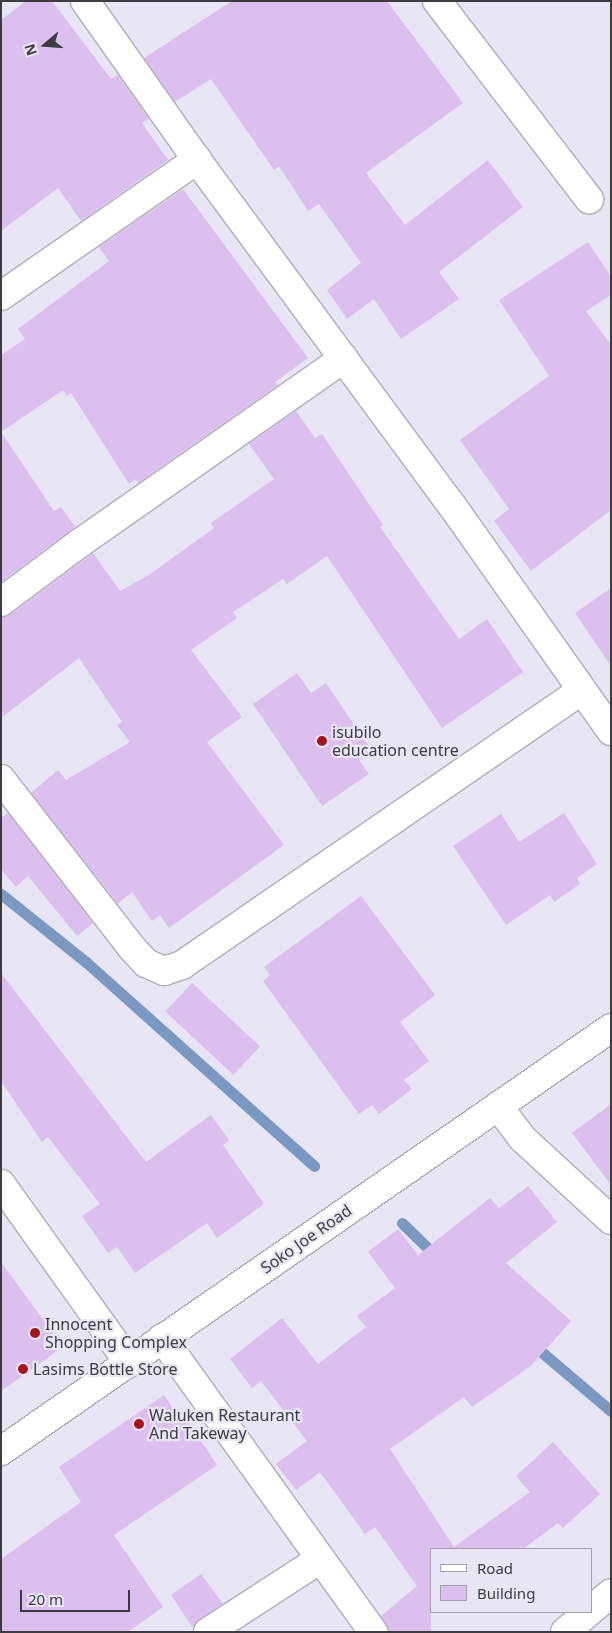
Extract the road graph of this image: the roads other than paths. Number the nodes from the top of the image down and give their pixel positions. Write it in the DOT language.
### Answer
graph roads {
  1 [pos="85,1"];
  2 [pos="437,1"];
  3 [pos="197,160"];
  4 [pos="589,199"];
  5 [pos="1,296"];
  6 [pos="344,358"];
  7 [pos="1,602"];
  8 [pos="580,691"];
  9 [pos="611,731"];
  10 [pos="1,779"];
  11 [pos="611,1028"];
  12 [pos="498,1106"];
  13 [pos="1,1184"];
  14 [pos="611,1220"];
  15 [pos="162,1338"];
  16 [pos="129,1363"];
  17 [pos="1,1452"];
  18 [pos="319,1560"];
  19 [pos="611,1593"];
  20 [pos="592,1609"];
  21 [pos="588,1613"];
  22 [pos="208,1632"];
  23 [pos="373,1632"];
  24 [pos="565,1632"];
  1 -- 3 [label="street"];
  2 -- 4 [label="street"];
  3 -- 5 [label="street"];
  3 -- 6 [label="street"];
  6 -- 7 [label="street"];
  6 -- 8 [label="street"];
  8 -- 9 [label="street"];
  8 -- 10 [label="street"];
  11 -- 12 [label="street, Soko Joe Road"];
  12 -- 14 [label="street"];
  12 -- 15 [label="street, Soko Joe Road"];
  13 -- 16 [label="street"];
  15 -- 16 [label="street, Soko Joe Road"];
  15 -- 18 [label="street"];
  16 -- 17 [label="street, Soko Joe Road"];
  18 -- 22 [label="street"];
  18 -- 23 [label="street"];
  19 -- 20 [label="street"];
  21 -- 24 [label="street"];
}
